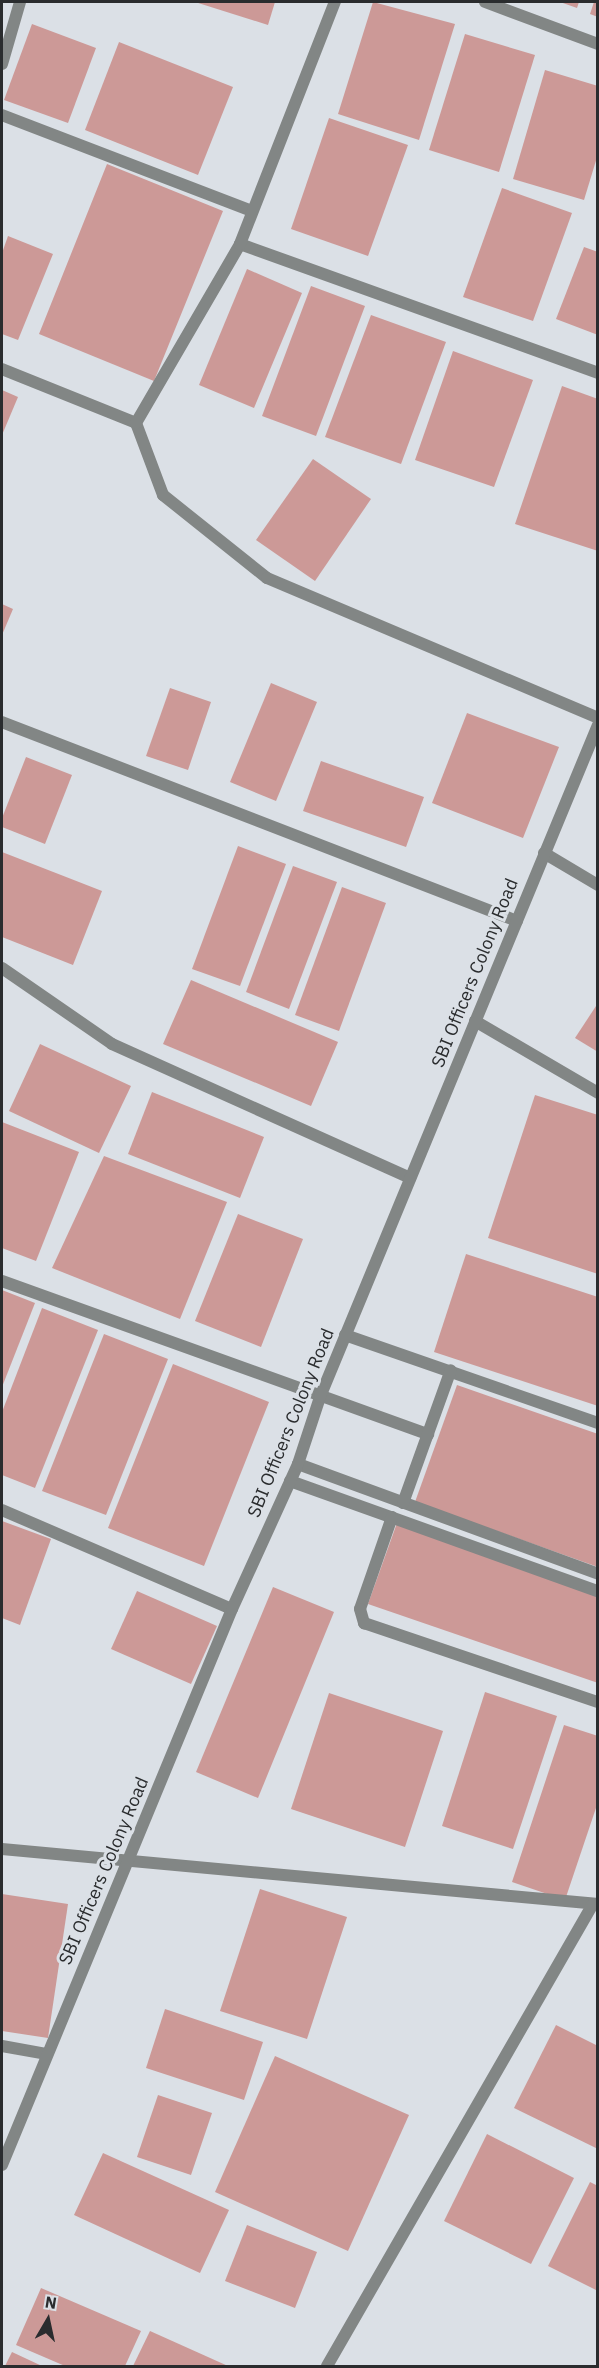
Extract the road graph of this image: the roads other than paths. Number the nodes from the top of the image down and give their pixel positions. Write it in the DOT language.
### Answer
graph roads {
  1 [pos="20,2"];
  2 [pos="335,2"];
  3 [pos="485,2"];
  4 [pos="7,32"];
  5 [pos="597,44"];
  6 [pos="2,64"];
  7 [pos="2,116"];
  8 [pos="252,211"];
  9 [pos="240,244"];
  10 [pos="2,369"];
  11 [pos="597,373"];
  12 [pos="136,423"];
  13 [pos="597,717"];
  14 [pos="2,722"];
  15 [pos="597,725"];
  16 [pos="544,853"];
  17 [pos="597,885"];
  18 [pos="517,921"];
  19 [pos="2,968"];
  20 [pos="475,1021"];
  21 [pos="597,1093"];
  22 [pos="410,1178"];
  23 [pos="2,1281"];
  24 [pos="345,1335"];
  25 [pos="451,1370"];
  26 [pos="320,1398"];
  27 [pos="597,1423"];
  28 [pos="428,1434"];
  29 [pos="298,1464"];
  30 [pos="290,1481"];
  31 [pos="403,1503"];
  32 [pos="2,1510"];
  33 [pos="392,1517"];
  34 [pos="597,1574"];
  35 [pos="597,1591"];
  36 [pos="232,1609"];
  37 [pos="597,1702"];
  38 [pos="2,1849"];
  39 [pos="128,1860"];
  40 [pos="595,1904"];
  41 [pos="2,2046"];
  42 [pos="47,2054"];
  43 [pos="2,2165"];
  44 [pos="327,2367"];
  1 -- 4 [label="street"];
  2 -- 8 [label="street"];
  3 -- 5 [label="street"];
  4 -- 6 [label="street"];
  7 -- 8 [label="street"];
  8 -- 9 [label="street"];
  9 -- 11 [label="street"];
  9 -- 12 [label="street"];
  10 -- 12 [label="street"];
  12 -- 13 [label="street"];
  14 -- 18 [label="street"];
  15 -- 16 [label="street, SBI Officers Colony Road"];
  16 -- 17 [label="street"];
  16 -- 18 [label="street, SBI Officers Colony Road"];
  18 -- 20 [label="street, SBI Officers Colony Road"];
  19 -- 22 [label="street"];
  20 -- 21 [label="street"];
  20 -- 22 [label="street, SBI Officers Colony Road"];
  22 -- 24 [label="street, SBI Officers Colony Road"];
  23 -- 26 [label="street"];
  24 -- 25 [label="street"];
  24 -- 26 [label="street, SBI Officers Colony Road"];
  25 -- 27 [label="street"];
  25 -- 28 [label="street"];
  26 -- 28 [label="street"];
  26 -- 29 [label="street, SBI Officers Colony Road"];
  28 -- 31 [label="street"];
  29 -- 30 [label="street, SBI Officers Colony Road"];
  29 -- 31 [label="street"];
  30 -- 33 [label="street"];
  30 -- 36 [label="street, SBI Officers Colony Road"];
  31 -- 34 [label="street"];
  32 -- 36 [label="street"];
  33 -- 35 [label="street"];
  33 -- 37 [label="street"];
  36 -- 39 [label="street, SBI Officers Colony Road"];
  38 -- 39 [label="street"];
  39 -- 40 [label="street"];
  39 -- 42 [label="street, SBI Officers Colony Road"];
  40 -- 44 [label="street"];
  41 -- 42 [label="street"];
  42 -- 43 [label="street, SBI Officers Colony Road"];
}
